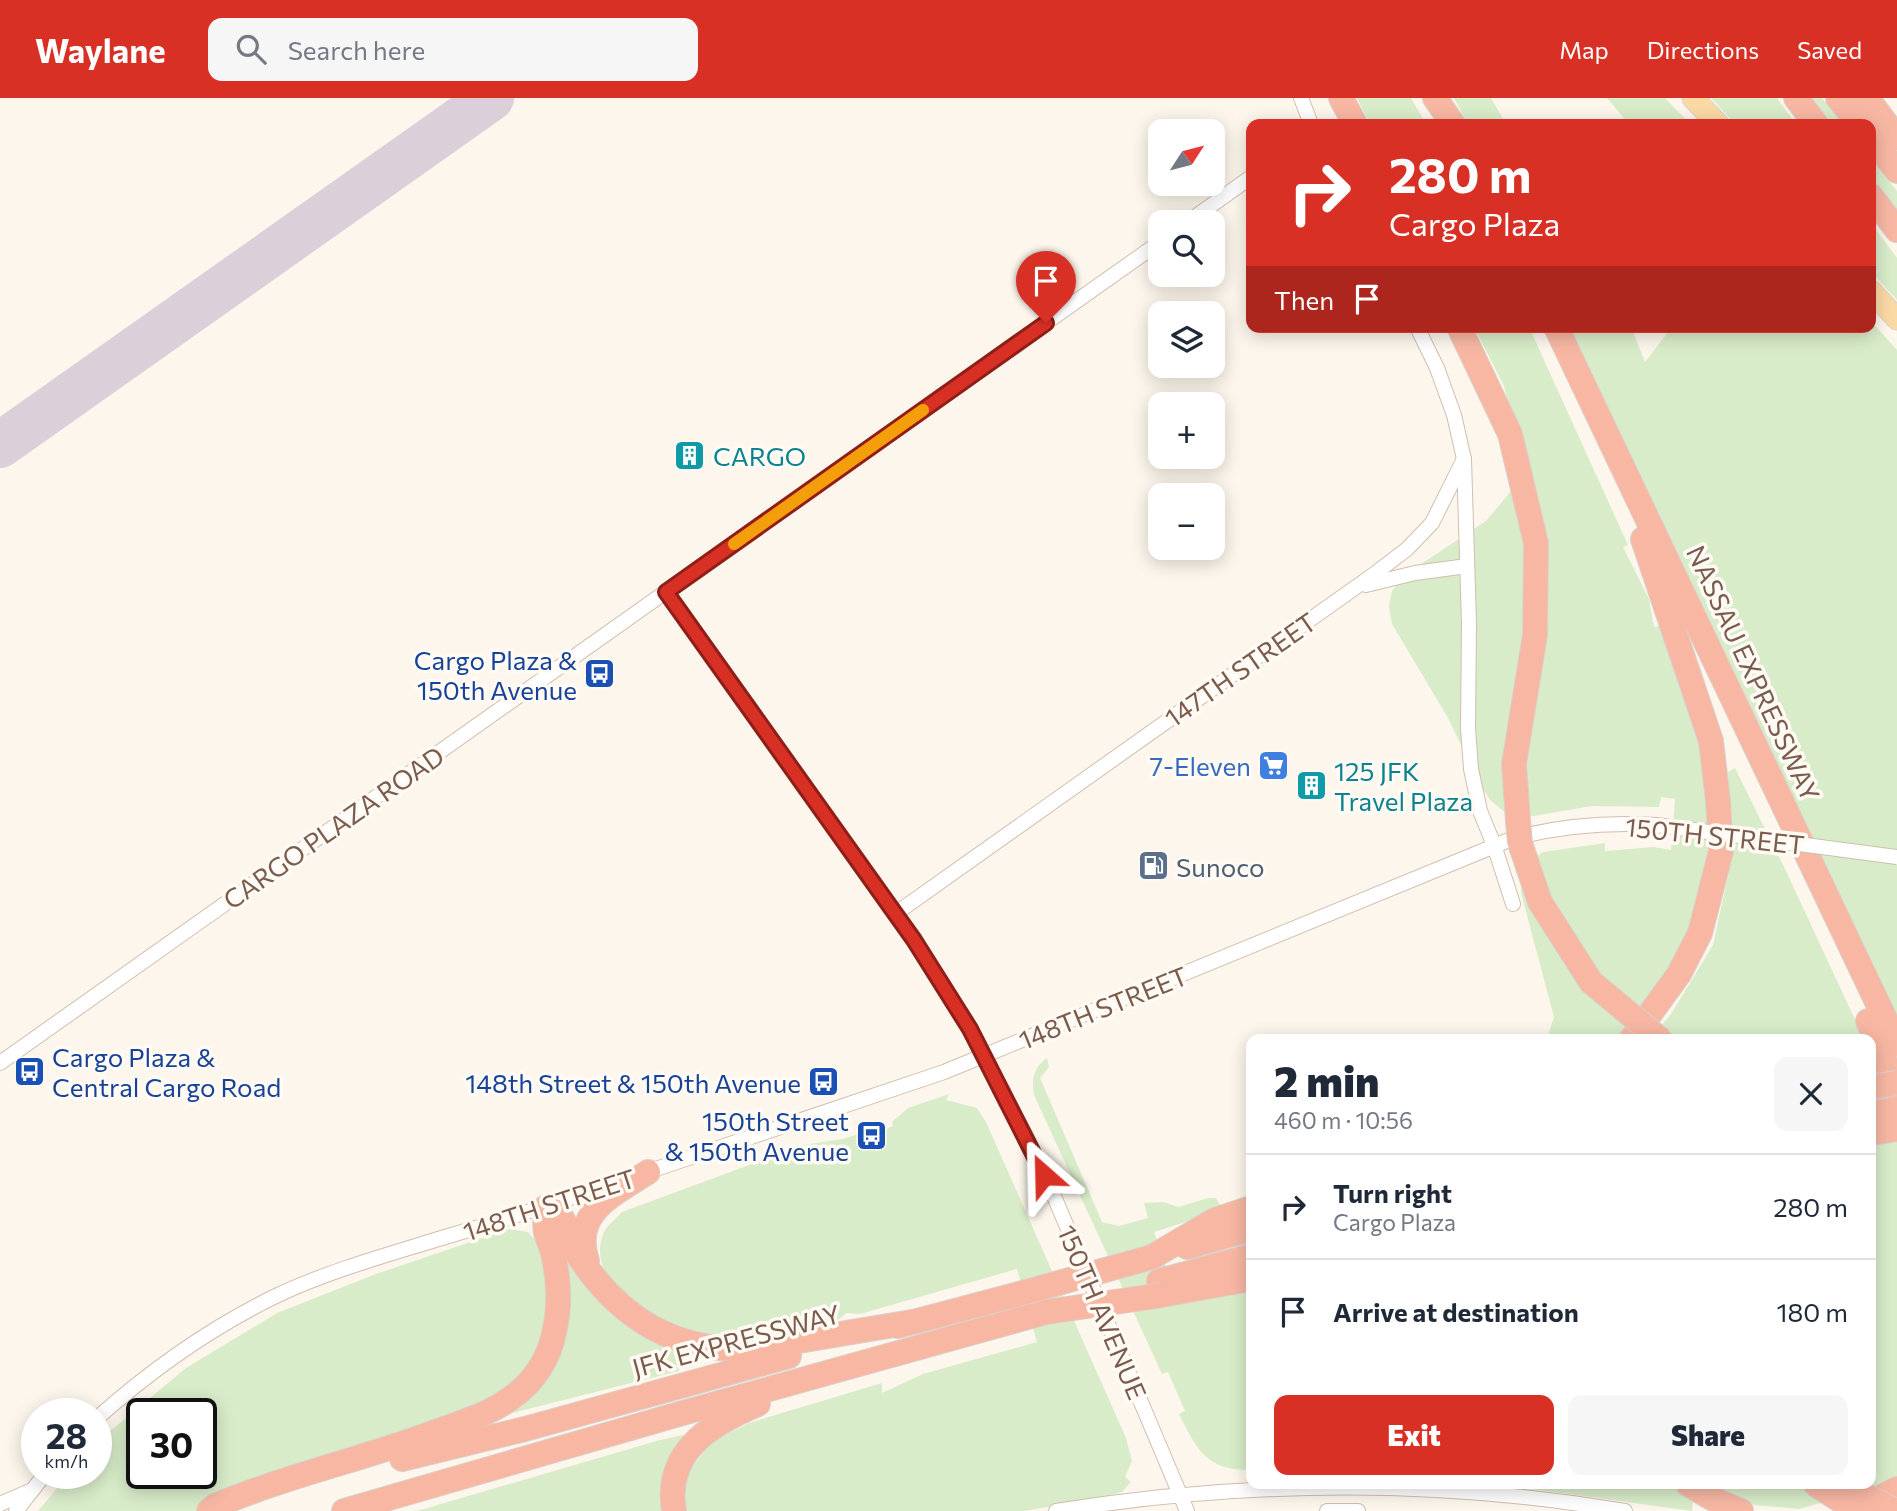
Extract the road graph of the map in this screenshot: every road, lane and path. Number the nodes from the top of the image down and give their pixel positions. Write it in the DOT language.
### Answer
graph roads {
  1 [pos="1301,98"];
  2 [pos="1341,98"];
  3 [pos="1435,98"];
  4 [pos="1443,98"];
  5 [pos="1693,98"];
  6 [pos="1796,98"];
  7 [pos="1838,98"];
  8 [pos="1867,98"];
  9 [pos="1309,119"];
  10 [pos="1352,119"];
  11 [pos="1450,119"];
  12 [pos="1452,119"];
  13 [pos="1712,119"];
  14 [pos="1812,119"];
  15 [pos="1856,119"];
  16 [pos="1897,138"];
  17 [pos="1876,144"];
  18 [pos="1897,171"];
  19 [pos="1246,181"];
  20 [pos="1876,203"];
  21 [pos="1205,210"];
  22 [pos="1897,230"];
  23 [pos="1148,251"];
  24 [pos="1876,296"];
  25 [pos="1897,319"];
  26 [pos="1420,333"];
  27 [pos="1462,333"];
  28 [pos="1559,333"];
  29 [pos="1614,448"];
  30 [pos="1464,459"];
  31 [pos="1467,566"];
  32 [pos="1356,587"];
  33 [pos="666,592"];
  34 [pos="1759,752"];
  35 [pos="1494,845"];
  36 [pos="1897,858"];
  37 [pos="1513,904"];
  38 [pos="895,914"];
  39 [pos="1635,1034"];
  40 [pos="1654,1034"];
  41 [pos="1873,1034"];
  42 [pos="1876,1042"];
  43 [pos="1897,1044"];
  44 [pos="984,1056"];
  45 [pos="0,1063"];
  46 [pos="1897,1083"];
  47 [pos="1876,1086"];
  48 [pos="1897,1090"];
  49 [pos="1897,1109"];
  50 [pos="1876,1111"];
  51 [pos="1897,1129"];
  52 [pos="1876,1132"];
  53 [pos="648,1172"];
  54 [pos="546,1207"];
  55 [pos="1246,1210"];
  56 [pos="1246,1230"];
  57 [pos="1152,1257"];
  58 [pos="1246,1258"];
  59 [pos="594,1278"];
  60 [pos="1246,1280"];
  61 [pos="1161,1288"];
  62 [pos="1035,1307"];
  63 [pos="912,1322"];
  64 [pos="847,1367"];
  65 [pos="112,1405"];
  66 [pos="1297,1489"];
  67 [pos="1423,1489"];
  68 [pos="1696,1489"];
  69 [pos="1823,1489"];
  70 [pos="1853,1489"];
  71 [pos="1897,1489"];
  72 [pos="32,1490"];
  73 [pos="1181,1495"];
  74 [pos="0,1504"];
  75 [pos="16,1511"];
  76 [pos="209,1511"];
  77 [pos="238,1511"];
  78 [pos="344,1511"];
  79 [pos="674,1511"];
  80 [pos="1056,1511"];
  81 [pos="1187,1511"];
  82 [pos="1326,1511"];
  83 [pos="1358,1511"];
  84 [pos="1625,1511"];
  85 [pos="1741,1511"];
  86 [pos="1850,1511"];
  87 [pos="1857,1511"];
  88 [pos="1895,1511"];
  1 -- 9 [label="street"];
  2 -- 10 [label="highway"];
  3 -- 11 [label="highway"];
  4 -- 12 [label="highway"];
  5 -- 13 [label="main road"];
  6 -- 14 [label="highway"];
  7 -- 15 [label="highway"];
  8 -- 16 [label="highway"];
  17 -- 18 [label="highway"];
  19 -- 21 [label="street"];
  20 -- 22 [label="highway"];
  23 -- 33 [label="street, CARGO PLAZA ROAD"];
  24 -- 25 [label="main road"];
  26 -- 30 [label="street"];
  27 -- 40 [label="highway, bridge"];
  28 -- 29 [label="highway, NASSAU EXPRESSWAY"];
  29 -- 34 [label="highway, NASSAU EXPRESSWAY"];
  29 -- 39 [label="highway"];
  30 -- 31 [label="street"];
  30 -- 32 [label="street"];
  31 -- 32 [label="street, 147TH STREET"];
  31 -- 35 [label="street"];
  32 -- 38 [label="street, 147TH STREET"];
  33 -- 38 [label="street, 150TH AVENUE"];
  33 -- 45 [label="street, CARGO PLAZA ROAD"];
  34 -- 41 [label="highway"];
  34 -- 43 [label="highway, NASSAU EXPRESSWAY"];
  35 -- 36 [label="street, 150TH STREET, bridge"];
  35 -- 37 [label="street"];
  35 -- 44 [label="street, 148TH STREET"];
  38 -- 44 [label="street, 150TH AVENUE"];
  42 -- 48 [label="highway"];
  44 -- 53 [label="street, 148TH STREET"];
  44 -- 73 [label="street, 150TH AVENUE"];
  46 -- 47 [label="highway, bridge"];
  49 -- 50 [label="highway"];
  51 -- 52 [label="highway"];
  53 -- 54 [label="street, 148TH STREET"];
  53 -- 59 [label="highway"];
  54 -- 59 [label="highway"];
  54 -- 65 [label="street, 148TH STREET"];
  54 -- 76 [label="highway"];
  55 -- 57 [label="highway"];
  56 -- 57 [label="highway, JFK EXPRESSWAY"];
  57 -- 62 [label="highway, JFK EXPRESSWAY, bridge"];
  58 -- 61 [label="highway"];
  59 -- 63 [label="highway"];
  60 -- 61 [label="highway"];
  61 -- 62 [label="highway, bridge"];
  62 -- 63 [label="highway, JFK EXPRESSWAY"];
  62 -- 64 [label="highway, JFK EXPRESSWAY"];
  63 -- 77 [label="highway, JFK EXPRESSWAY"];
  64 -- 78 [label="highway, JFK EXPRESSWAY"];
  64 -- 79 [label="highway"];
  66 -- 73 [label="street"];
  67 -- 84 [label="street"];
  68 -- 85 [label="highway"];
  69 -- 87 [label="highway, bridge"];
  70 -- 88 [label="highway, bridge"];
  71 -- 86 [label="highway"];
  72 -- 74 [label="street"];
  72 -- 75 [label="street"];
  73 -- 80 [label="street"];
  73 -- 81 [label="street, 150TH AVENUE"];
  82 -- 83 [label="street"];
}
